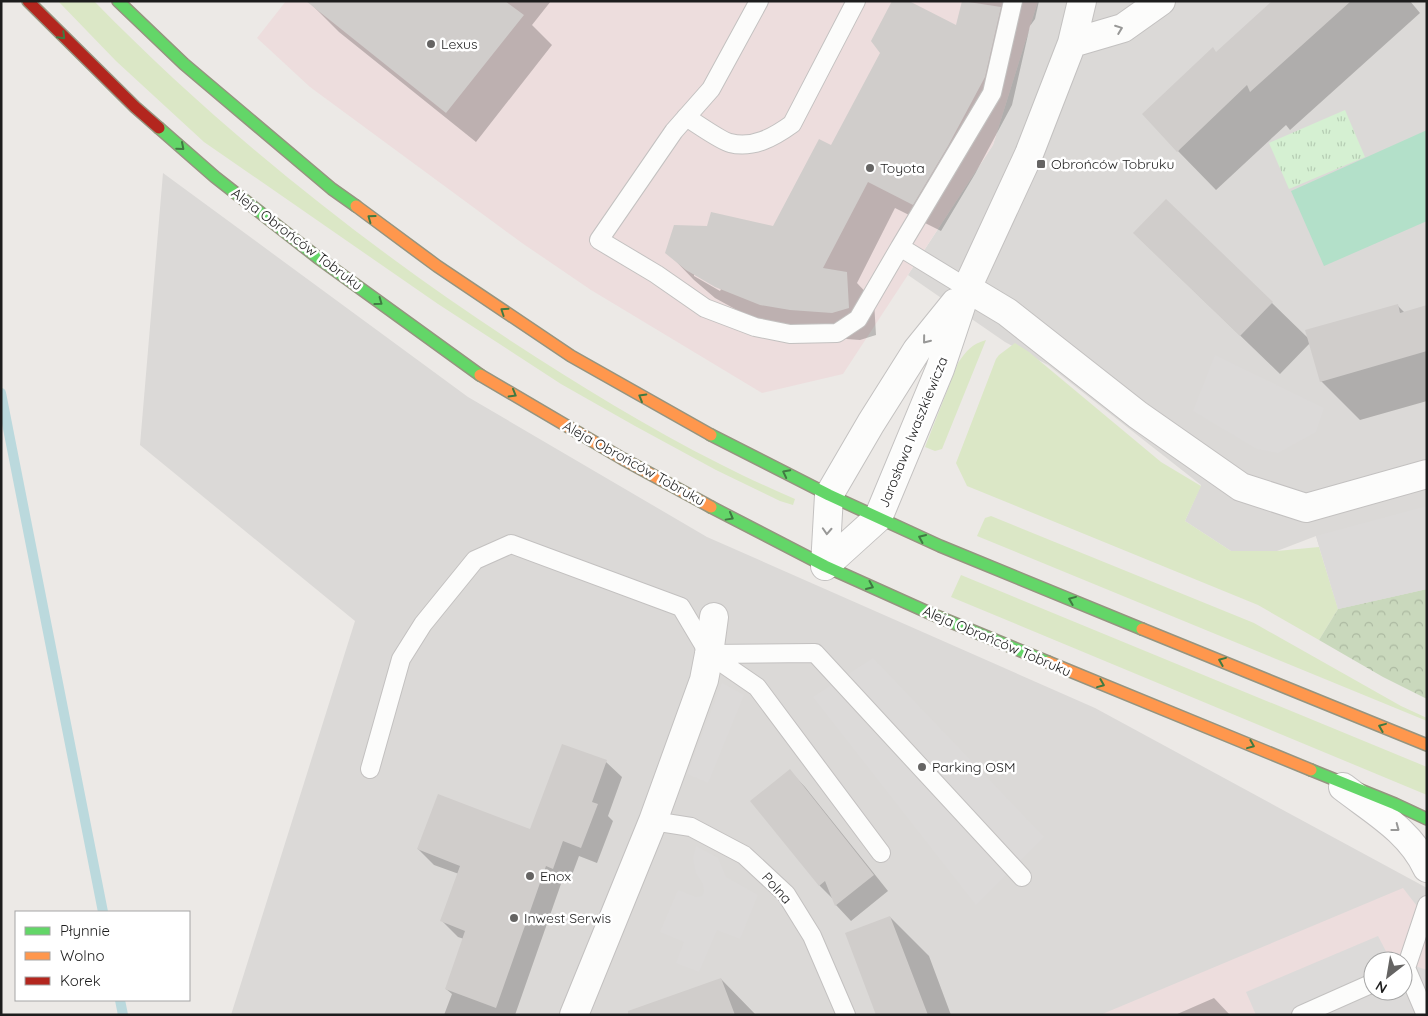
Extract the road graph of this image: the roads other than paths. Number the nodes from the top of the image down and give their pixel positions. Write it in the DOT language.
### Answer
graph roads {
  1 [pos="28,1"];
  2 [pos="118,1"];
  3 [pos="759,1"];
  4 [pos="856,1"];
  5 [pos="1013,1"];
  6 [pos="1082,1"];
  7 [pos="1161,1"];
  8 [pos="1072,43"];
  9 [pos="686,117"];
  10 [pos="900,247"];
  11 [pos="967,288"];
  12 [pos="1427,474"];
  13 [pos="829,495"];
  14 [pos="878,518"];
  15 [pos="825,566"];
  16 [pos="714,617"];
  17 [pos="709,654"];
  18 [pos="1427,745"];
  19 [pos="370,769"];
  20 [pos="1330,778"];
  21 [pos="653,820"];
  22 [pos="1427,820"];
  23 [pos="881,852"];
  24 [pos="1427,868"];
  25 [pos="1022,877"];
  26 [pos="1427,906"];
  27 [pos="1411,951"];
  28 [pos="1363,988"];
  29 [pos="1413,988"];
  30 [pos="574,1015"];
  31 [pos="846,1015"];
  32 [pos="1302,1015"];
  33 [pos="1426,1015"];
  1 -- 15 [label="main road, Aleja Obrońców Tobruku, one-way"];
  13 -- 2 [label="main road, one-way"];
  3 -- 9 [label="lane"];
  4 -- 9 [label="lane"];
  5 -- 10 [label="lane"];
  6 -- 8 [label="street, Jarosława Iwaszkiewicza"];
  8 -- 7 [label="street, one-way"];
  8 -- 11 [label="street, Jarosława Iwaszkiewicza"];
  9 -- 10 [label="lane"];
  10 -- 11 [label="lane"];
  11 -- 12 [label="street"];
  11 -- 13 [label="street, Jarosława Iwaszkiewicza, one-way"];
  11 -- 14 [label="street, Jarosława Iwaszkiewicza"];
  13 -- 14 [label="main road"];
  13 -- 15 [label="street, Jarosława Iwaszkiewicza, one-way"];
  14 -- 15 [label="street, Jarosława Iwaszkiewicza"];
  18 -- 14 [label="main road, one-way"];
  15 -- 20 [label="main road, Aleja Obrońców Tobruku, one-way"];
  16 -- 17 [label="street"];
  17 -- 19 [label="lane"];
  17 -- 21 [label="street"];
  17 -- 23 [label="lane"];
  17 -- 25 [label="lane"];
  20 -- 22 [label="main road, Aleja Obrońców Tobruku"];
  20 -- 24 [label="street, Aleja Obrońców Tobruku, one-way"];
  21 -- 30 [label="street"];
  21 -- 31 [label="lane, Polna"];
  26 -- 27 [label="lane"];
  28 -- 32 [label="lane"];
  29 -- 33 [label="lane"];
}
